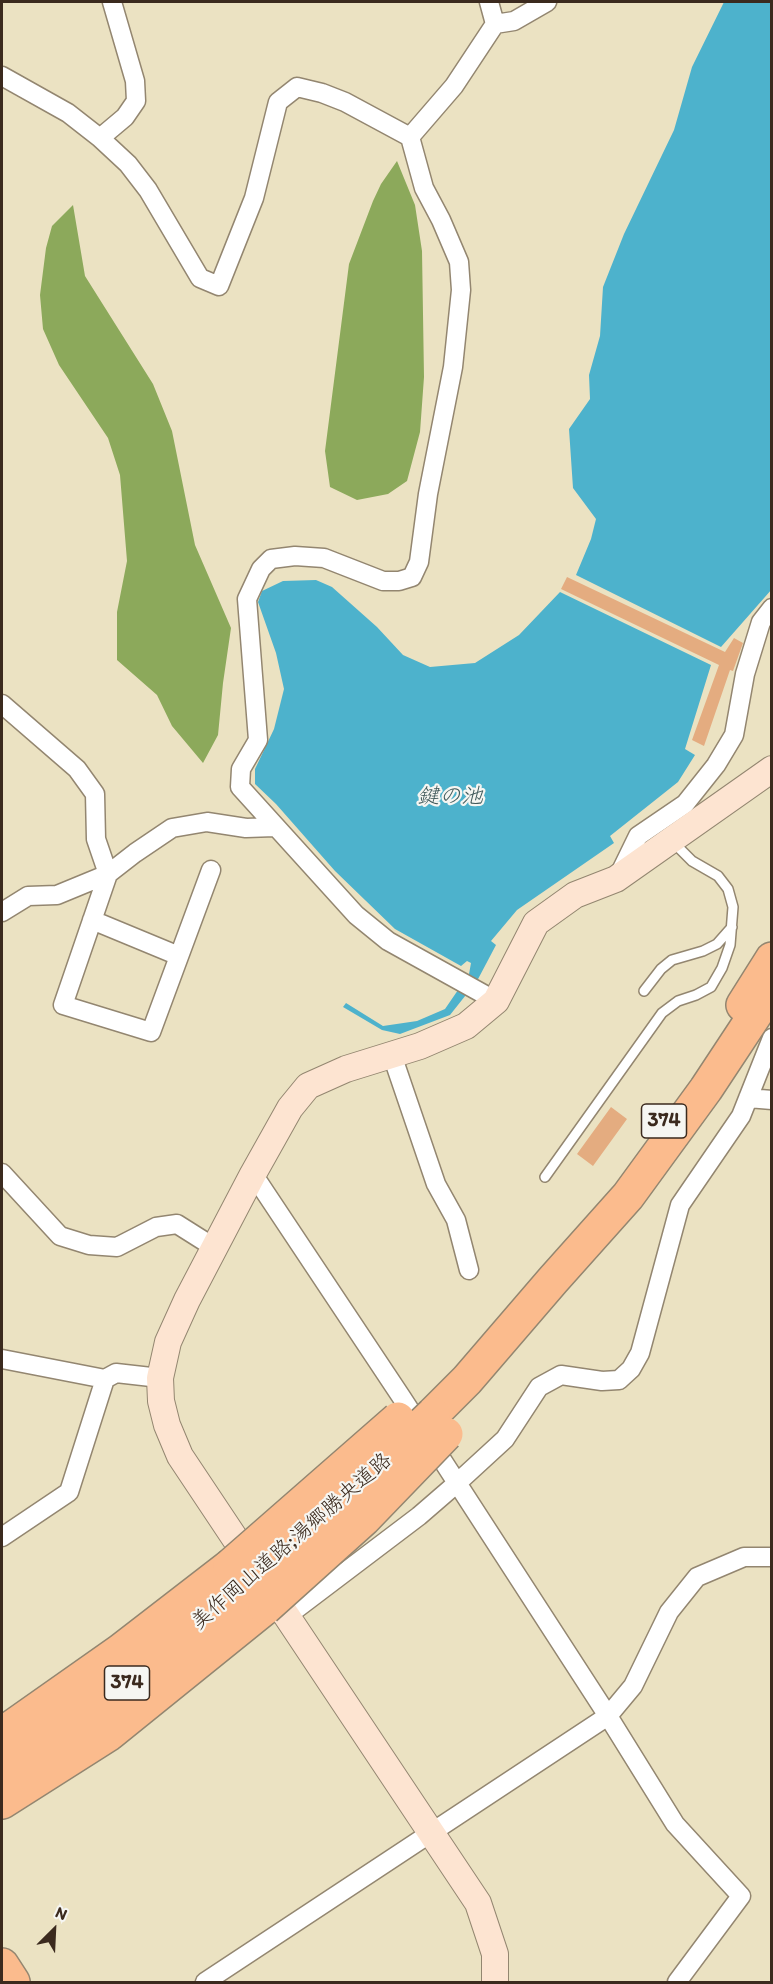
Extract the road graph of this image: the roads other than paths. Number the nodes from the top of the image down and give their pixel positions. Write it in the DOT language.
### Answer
graph roads {
  1 [pos="112,2"];
  2 [pos="489,2"];
  3 [pos="547,2"];
  4 [pos="495,24"];
  5 [pos="2,76"];
  6 [pos="410,137"];
  7 [pos="100,138"];
  8 [pos="771,608"];
  9 [pos="2,704"];
  10 [pos="771,769"];
  11 [pos="275,827"];
  12 [pos="672,841"];
  13 [pos="211,870"];
  14 [pos="108,874"];
  15 [pos="616,879"];
  16 [pos="2,912"];
  17 [pos="92,920"];
  18 [pos="732,927"];
  19 [pos="179,956"];
  20 [pos="771,959"];
  21 [pos="771,989"];
  22 [pos="644,991"];
  23 [pos="496,1001"];
  24 [pos="771,1038"];
  25 [pos="392,1054"];
  26 [pos="748,1098"];
  27 [pos="771,1100"];
  28 [pos="2,1173"];
  29 [pos="253,1174"];
  30 [pos="545,1177"];
  31 [pos="214,1248"];
  32 [pos="469,1270"];
  33 [pos="547,1287"];
  34 [pos="2,1359"];
  35 [pos="160,1378"];
  36 [pos="105,1379"];
  37 [pos="425,1411"];
  38 [pos="456,1484"];
  39 [pos="2,1537"];
  40 [pos="771,1557"];
  41 [pos="253,1584"];
  42 [pos="608,1716"];
  43 [pos="2,1734"];
  44 [pos="2,1770"];
  45 [pos="2,1802"];
  46 [pos="432,1832"];
  47 [pos="2,1965"];
  48 [pos="13,1983"];
  49 [pos="205,1983"];
  50 [pos="495,1983"];
  51 [pos="677,1983"];
  1 -- 7 [label="street"];
  2 -- 4 [label="street"];
  3 -- 4 [label="street"];
  4 -- 6 [label="street"];
  5 -- 7 [label="street"];
  6 -- 7 [label="street"];
  6 -- 11 [label="street"];
  8 -- 15 [label="street"];
  9 -- 14 [label="street"];
  10 -- 12 [label="street"];
  11 -- 14 [label="street"];
  11 -- 23 [label="street"];
  12 -- 15 [label="street"];
  12 -- 18 [label="lane"];
  13 -- 19 [label="street"];
  14 -- 16 [label="street"];
  14 -- 17 [label="street"];
  15 -- 23 [label="street"];
  17 -- 19 [label="street"];
  17 -- 19 [label="street"];
  18 -- 22 [label="lane"];
  18 -- 30 [label="lane"];
  20 -- 33 [label="highway, 美作岡山道路;湯郷勝央道路 / 374"];
  21 -- 33 [label="highway, 美作岡山道路;湯郷勝央道路 / 374"];
  23 -- 25 [label="street"];
  24 -- 26 [label="street"];
  25 -- 29 [label="street"];
  25 -- 32 [label="street"];
  26 -- 27 [label="street"];
  26 -- 38 [label="street"];
  28 -- 31 [label="street"];
  29 -- 31 [label="street"];
  29 -- 37 [label="street"];
  31 -- 35 [label="street"];
  33 -- 37 [label="highway, 美作岡山道路;湯郷勝央道路 / 374"];
  34 -- 36 [label="street"];
  35 -- 36 [label="street"];
  35 -- 41 [label="street"];
  36 -- 39 [label="street"];
  37 -- 38 [label="street"];
  37 -- 41 [label="street"];
  37 -- 41 [label="highway, 美作岡山道路;湯郷勝央道路 / 374, bridge"];
  38 -- 41 [label="street"];
  38 -- 42 [label="street"];
  40 -- 42 [label="street"];
  41 -- 43 [label="highway"];
  41 -- 44 [label="highway, 美作岡山道路;湯郷勝央道路 / 374"];
  41 -- 45 [label="highway"];
  41 -- 46 [label="street"];
  42 -- 46 [label="street"];
  42 -- 51 [label="street"];
  46 -- 49 [label="street"];
  46 -- 50 [label="street"];
  47 -- 48 [label="highway"];
}
